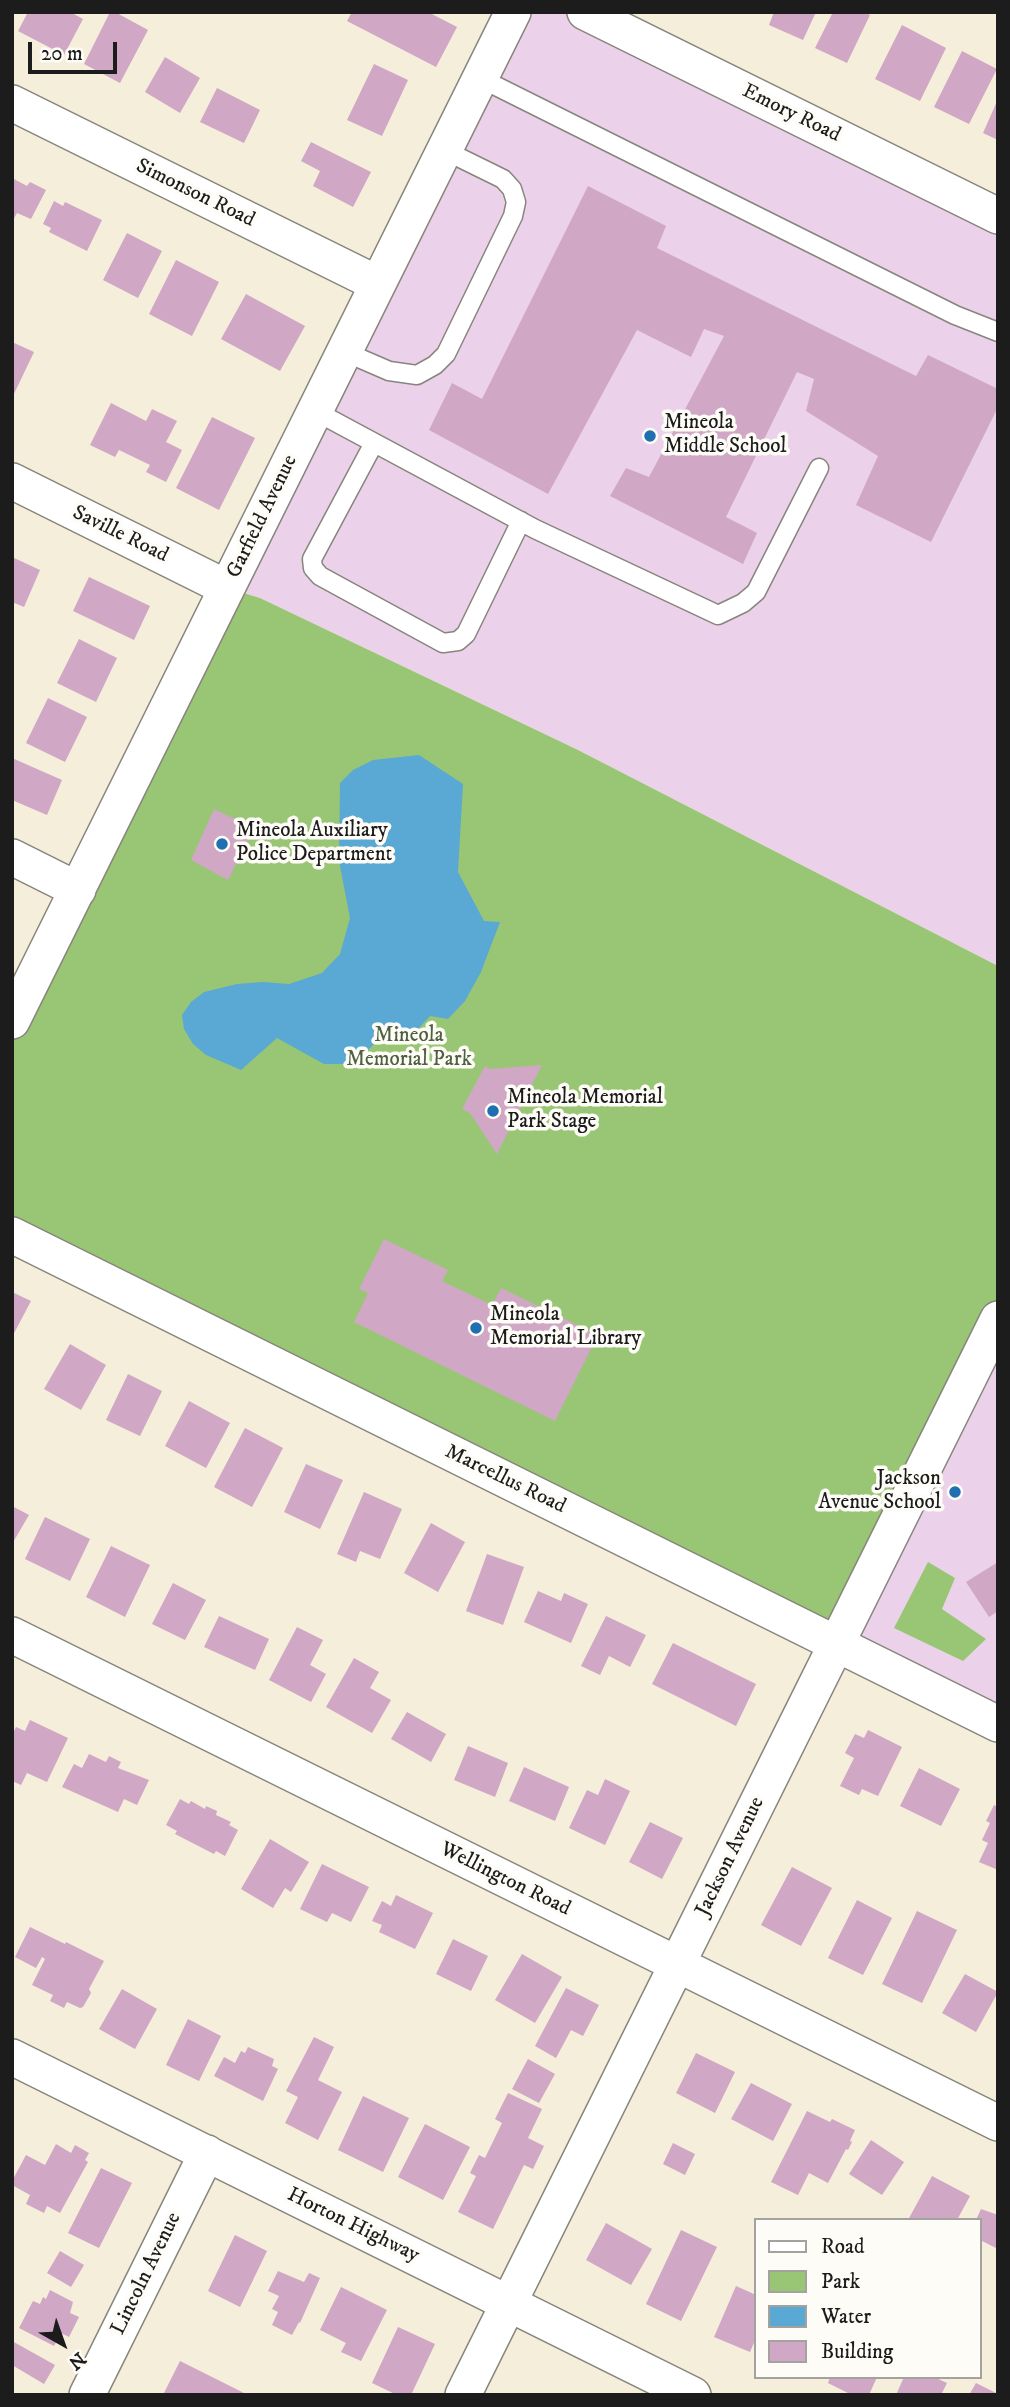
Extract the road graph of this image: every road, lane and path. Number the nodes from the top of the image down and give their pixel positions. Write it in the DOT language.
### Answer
graph roads {
  1 [pos="513,12"];
  2 [pos="585,12"];
  3 [pos="480,78"];
  4 [pos="12,103"];
  5 [pos="444,150"];
  6 [pos="998,216"];
  7 [pos="378,284"];
  8 [pos="998,332"];
  9 [pos="345,352"];
  10 [pos="315,411"];
  11 [pos="374,443"];
  12 [pos="819,468"];
  13 [pos="12,481"];
  14 [pos="521,521"];
  15 [pos="228,588"];
  16 [pos="12,857"];
  17 [pos="78,890"];
  18 [pos="12,1021"];
  19 [pos="12,1235"];
  20 [pos="998,1319"];
  21 [pos="12,1635"];
  22 [pos="836,1645"];
  23 [pos="998,1724"];
  24 [pos="677,1965"];
  25 [pos="12,2057"];
  26 [pos="998,2123"];
  27 [pos="207,2153"];
  28 [pos="509,2303"];
  29 [pos="87,2395"];
  30 [pos="463,2395"];
  31 [pos="693,2395"];
  1 -- 3 [label="street, Garfield Avenue"];
  2 -- 6 [label="street, Emory Road"];
  3 -- 5 [label="street, Garfield Avenue"];
  3 -- 8 [label="lane"];
  4 -- 7 [label="street, Simonson Road"];
  5 -- 7 [label="street, Garfield Avenue"];
  5 -- 9 [label="lane"];
  7 -- 9 [label="street, Garfield Avenue"];
  9 -- 10 [label="street, Garfield Avenue"];
  10 -- 11 [label="lane"];
  10 -- 15 [label="street, Garfield Avenue"];
  11 -- 14 [label="lane"];
  11 -- 14 [label="lane"];
  12 -- 14 [label="lane"];
  13 -- 15 [label="street, Saville Road"];
  15 -- 17 [label="street, Garfield Avenue"];
  16 -- 17 [label="street"];
  17 -- 18 [label="street, Garfield Avenue"];
  19 -- 22 [label="street, Marcellus Road"];
  20 -- 22 [label="street, Jackson Avenue"];
  21 -- 24 [label="street, Wellington Road"];
  22 -- 23 [label="street, Marcellus Road"];
  22 -- 24 [label="street, Jackson Avenue"];
  24 -- 26 [label="street, Wellington Road"];
  24 -- 28 [label="street, Jackson Avenue"];
  25 -- 27 [label="street, Horton Highway"];
  27 -- 28 [label="street, Horton Highway"];
  27 -- 29 [label="street, Lincoln Avenue"];
  28 -- 30 [label="street, Jackson Avenue"];
  28 -- 31 [label="street, Horton Highway"];
}
